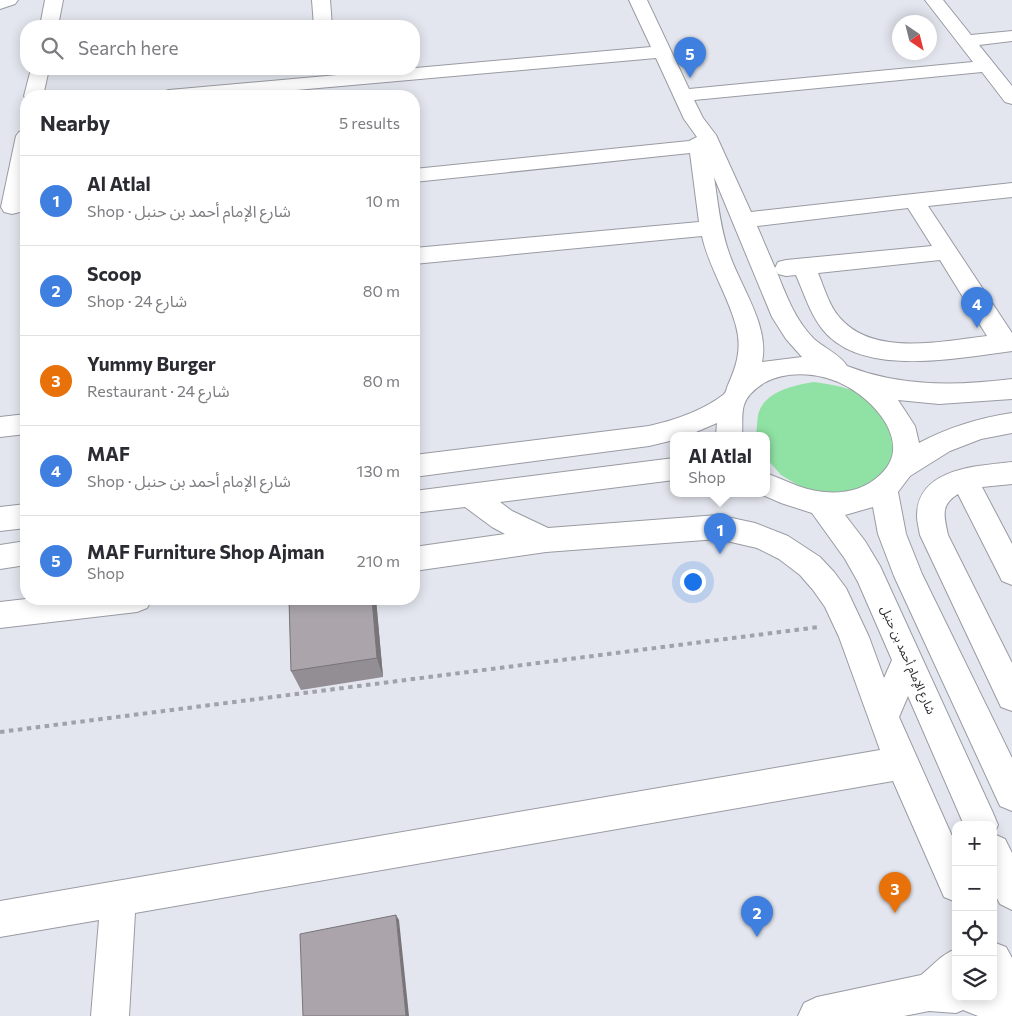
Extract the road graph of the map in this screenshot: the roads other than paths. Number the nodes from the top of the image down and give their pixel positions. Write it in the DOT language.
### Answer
graph roads {
  1 [pos="9,0"];
  2 [pos="54,0"];
  3 [pos="321,0"];
  4 [pos="638,0"];
  5 [pos="934,0"];
  6 [pos="0,4"];
  7 [pos="50,20"];
  8 [pos="323,20"];
  9 [pos="1012,36"];
  10 [pos="966,41"];
  11 [pos="662,52"];
  12 [pos="986,66"];
  13 [pos="420,74"];
  14 [pos="39,75"];
  15 [pos="406,75"];
  16 [pos="328,82"];
  17 [pos="35,90"];
  18 [pos="237,90"];
  19 [pos="682,95"];
  20 [pos="1012,98"];
  21 [pos="694,119"];
  22 [pos="699,146"];
  23 [pos="20,169"];
  24 [pos="420,175"];
  25 [pos="1012,190"];
  26 [pos="915,202"];
  27 [pos="13,207"];
  28 [pos="744,220"];
  29 [pos="711,228"];
  30 [pos="947,252"];
  31 [pos="420,255"];
  32 [pos="804,266"];
  33 [pos="765,270"];
  34 [pos="1008,343"];
  35 [pos="852,376"];
  36 [pos="1012,389"];
  37 [pos="734,397"];
  38 [pos="1012,423"];
  39 [pos="20,425"];
  40 [pos="0,427"];
  41 [pos="729,432"];
  42 [pos="420,455"];
  43 [pos="442,462"];
  44 [pos="420,465"];
  45 [pos="670,469"];
  46 [pos="1012,473"];
  47 [pos="893,479"];
  48 [pos="964,479"];
  49 [pos="770,486"];
  50 [pos="468,494"];
  51 [pos="420,501"];
  52 [pos="820,503"];
  53 [pos="20,517"];
  54 [pos="0,519"];
  55 [pos="546,540"];
  56 [pos="20,554"];
  57 [pos="0,557"];
  58 [pos="420,559"];
  59 [pos="1012,572"];
  60 [pos="86,605"];
  61 [pos="0,615"];
  62 [pos="908,660"];
  63 [pos="1010,687"];
  64 [pos="883,717"];
  65 [pos="902,763"];
  66 [pos="1012,794"];
  67 [pos="979,821"];
  68 [pos="997,860"];
  69 [pos="952,876"];
  70 [pos="1012,892"];
  71 [pos="118,900"];
  72 [pos="0,919"];
  73 [pos="997,967"];
  74 [pos="952,972"];
  75 [pos="942,993"];
  76 [pos="1012,995"];
  77 [pos="988,1001"];
  78 [pos="1012,1010"];
  79 [pos="110,1016"];
  80 [pos="817,1016"];
  1 -- 6 [label="street"];
  2 -- 7 [label="street"];
  3 -- 8 [label="street"];
  4 -- 11 [label="street"];
  5 -- 10 [label="street"];
  9 -- 10 [label="street"];
  10 -- 12 [label="street"];
  11 -- 13 [label="street"];
  11 -- 19 [label="street"];
  12 -- 19 [label="street"];
  12 -- 20 [label="street"];
  14 -- 17 [label="street"];
  15 -- 16 [label="street"];
  16 -- 18 [label="street"];
  19 -- 21 [label="street"];
  21 -- 22 [label="street"];
  21 -- 28 [label="street"];
  22 -- 24 [label="street"];
  22 -- 29 [label="street"];
  23 -- 27 [label="street"];
  25 -- 26 [label="street"];
  26 -- 28 [label="street"];
  26 -- 30 [label="street"];
  28 -- 33 [label="street"];
  29 -- 31 [label="street"];
  29 -- 37 [label="street"];
  30 -- 32 [label="street"];
  30 -- 34 [label="street"];
  32 -- 33 [label="street"];
  32 -- 34 [label="street"];
  33 -- 35 [label="street"];
  35 -- 36 [label="street"];
  35 -- 37 [label="street"];
  35 -- 47 [label="street"];
  37 -- 41 [label="street"];
  37 -- 43 [label="street"];
  38 -- 47 [label="street"];
  39 -- 40 [label="street"];
  42 -- 43 [label="street"];
  43 -- 44 [label="street"];
  45 -- 50 [label="street"];
  46 -- 48 [label="street"];
  47 -- 52 [label="street"];
  47 -- 66 [label="street"];
  48 -- 59 [label="street"];
  48 -- 63 [label="street"];
  49 -- 52 [label="street"];
  50 -- 51 [label="street"];
  50 -- 55 [label="street"];
  52 -- 62 [label="street, شارع الإمام أحمد بن حنبل"];
  53 -- 54 [label="street"];
  55 -- 58 [label="street"];
  55 -- 64 [label="street"];
  56 -- 57 [label="street"];
  60 -- 61 [label="street"];
  62 -- 64 [label="street"];
  62 -- 67 [label="street, شارع الإمام أحمد بن حنبل"];
  64 -- 65 [label="street"];
  65 -- 69 [label="street"];
  65 -- 71 [label="street"];
  68 -- 70 [label="street"];
  71 -- 72 [label="street"];
  71 -- 79 [label="street"];
  73 -- 76 [label="street"];
  74 -- 75 [label="street"];
  75 -- 80 [label="street"];
  77 -- 78 [label="street"];
}
